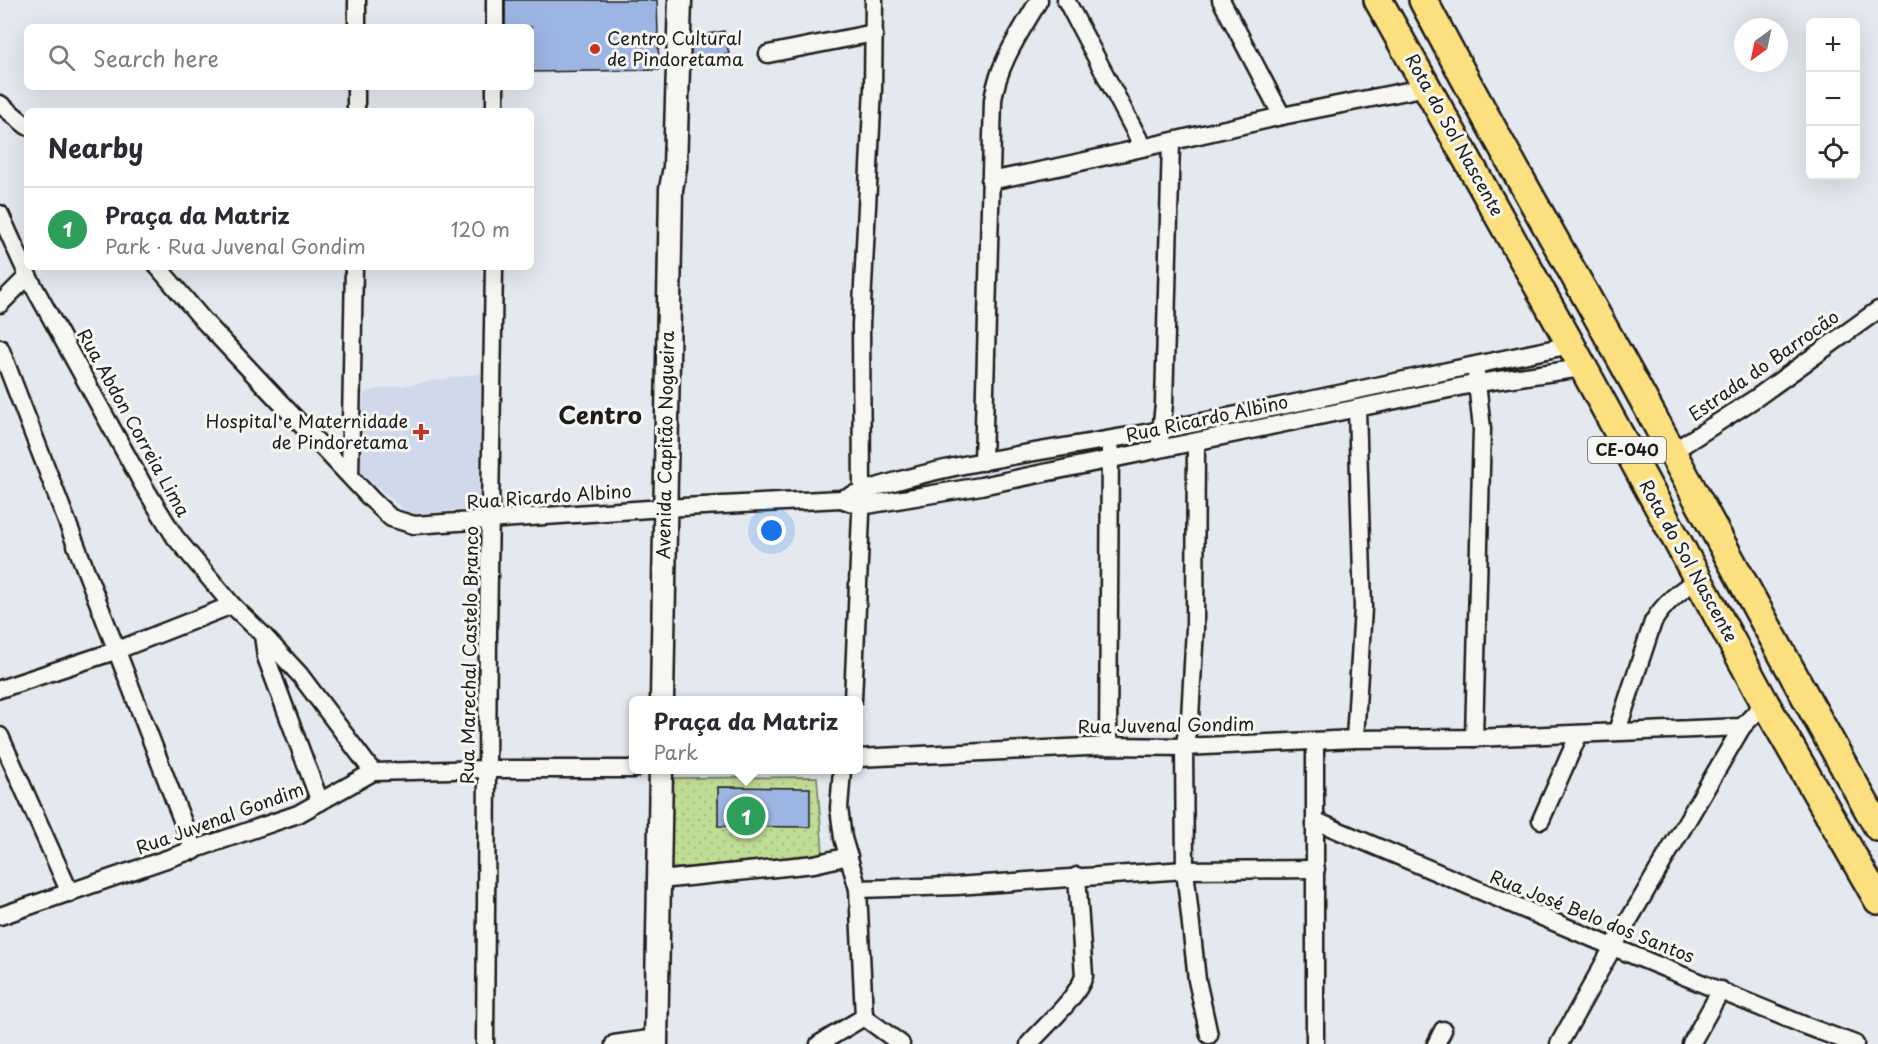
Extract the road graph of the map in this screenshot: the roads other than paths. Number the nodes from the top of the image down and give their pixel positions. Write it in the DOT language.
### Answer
graph roads {
  1 [pos="357,0"];
  2 [pos="495,0"];
  3 [pos="665,0"];
  4 [pos="680,0"];
  5 [pos="874,0"];
  6 [pos="1039,0"];
  7 [pos="1066,0"];
  8 [pos="1221,0"];
  9 [pos="1378,0"];
  10 [pos="1423,0"];
  11 [pos="357,24"];
  12 [pos="495,24"];
  13 [pos="874,33"];
  14 [pos="768,54"];
  15 [pos="1427,87"];
  16 [pos="356,90"];
  17 [pos="495,90"];
  18 [pos="0,104"];
  19 [pos="356,108"];
  20 [pos="495,108"];
  21 [pos="1282,116"];
  22 [pos="24,124"];
  23 [pos="1171,142"];
  24 [pos="1143,147"];
  25 [pos="990,180"];
  26 [pos="671,189"];
  27 [pos="0,214"];
  28 [pos="24,267"];
  29 [pos="25,270"];
  30 [pos="161,270"];
  31 [pos="354,270"];
  32 [pos="494,270"];
  33 [pos="28,276"];
  34 [pos="0,304"];
  35 [pos="1878,310"];
  36 [pos="0,348"];
  37 [pos="1576,356"];
  38 [pos="1475,365"];
  39 [pos="1478,383"];
  40 [pos="1357,408"];
  41 [pos="1264,409"];
  42 [pos="1269,426"];
  43 [pos="1161,430"];
  44 [pos="1108,440"];
  45 [pos="1196,442"];
  46 [pos="1160,449"];
  47 [pos="1672,452"];
  48 [pos="1111,460"];
  49 [pos="982,462"];
  50 [pos="350,476"];
  51 [pos="862,498"];
  52 [pos="664,508"];
  53 [pos="491,520"];
  54 [pos="1698,579"];
  55 [pos="232,605"];
  56 [pos="263,635"];
  57 [pos="115,651"];
  58 [pos="0,689"];
  59 [pos="662,696"];
  60 [pos="853,696"];
  61 [pos="1765,703"];
  62 [pos="1742,727"];
  63 [pos="1617,731"];
  64 [pos="1579,734"];
  65 [pos="0,736"];
  66 [pos="1474,738"];
  67 [pos="1355,739"];
  68 [pos="1314,742"];
  69 [pos="1108,746"];
  70 [pos="1184,747"];
  71 [pos="863,758"];
  72 [pos="488,769"];
  73 [pos="629,769"];
  74 [pos="374,772"];
  75 [pos="661,774"];
  76 [pos="842,774"];
  77 [pos="320,802"];
  78 [pos="1541,820"];
  79 [pos="1316,822"];
  80 [pos="1878,827"];
  81 [pos="194,851"];
  82 [pos="849,856"];
  83 [pos="1316,868"];
  84 [pos="1185,870"];
  85 [pos="1077,876"];
  86 [pos="660,880"];
  87 [pos="858,889"];
  88 [pos="70,893"];
  89 [pos="1878,900"];
  90 [pos="0,916"];
  91 [pos="1613,947"];
  92 [pos="1721,990"];
  93 [pos="864,1017"];
  94 [pos="1209,1035"];
  95 [pos="656,1041"];
  96 [pos="485,1044"];
  97 [pos="614,1044"];
  98 [pos="819,1044"];
  99 [pos="901,1044"];
  100 [pos="1029,1044"];
  101 [pos="1315,1044"];
  102 [pos="1559,1044"];
  103 [pos="1691,1044"];
  104 [pos="1855,1044"];
  1 -- 11 [label="street"];
  2 -- 12 [label="street"];
  3 -- 26 [label="main road, Avenida Capitão Nogueira"];
  4 -- 26 [label="main road, Avenida Capitão Nogueira"];
  5 -- 13 [label="street"];
  6 -- 25 [label="street"];
  7 -- 24 [label="street"];
  8 -- 21 [label="street"];
  9 -- 15 [label="highway, Rota do Sol Nascente / CE-040"];
  10 -- 47 [label="highway, Rota do Sol Nascente / CE-040"];
  13 -- 14 [label="street"];
  13 -- 51 [label="street"];
  15 -- 21 [label="street"];
  15 -- 37 [label="highway, Rota do Sol Nascente / CE-040"];
  16 -- 19 [label="street"];
  17 -- 20 [label="street"];
  18 -- 22 [label="street"];
  21 -- 23 [label="street"];
  23 -- 24 [label="street"];
  23 -- 43 [label="street"];
  24 -- 25 [label="street"];
  25 -- 49 [label="street"];
  26 -- 52 [label="main road, Avenida Capitão Nogueira"];
  27 -- 28 [label="street, Rua Abdon Correia Lima"];
  29 -- 33 [label="street, Rua Abdon Correia Lima"];
  30 -- 50 [label="street"];
  31 -- 50 [label="street"];
  32 -- 53 [label="street, Rua Marechal Castelo Branco"];
  33 -- 34 [label="street"];
  33 -- 55 [label="street, Rua Abdon Correia Lima"];
  35 -- 47 [label="street, Estrada do Barrocão"];
  36 -- 57 [label="street"];
  37 -- 38 [label="street, Rua Ricardo Albino"];
  37 -- 39 [label="street, Rua Ricardo Albino"];
  37 -- 54 [label="highway, Rota do Sol Nascente / CE-040"];
  38 -- 39 [label="street"];
  38 -- 41 [label="street, Rua Ricardo Albino"];
  39 -- 40 [label="street, Rua Ricardo Albino"];
  39 -- 66 [label="street"];
  40 -- 42 [label="street, Rua Ricardo Albino"];
  40 -- 67 [label="street"];
  41 -- 42 [label="street"];
  41 -- 43 [label="street, Rua Ricardo Albino"];
  42 -- 45 [label="street, Rua Ricardo Albino"];
  43 -- 44 [label="street, Rua Ricardo Albino"];
  43 -- 46 [label="street"];
  44 -- 48 [label="street"];
  44 -- 49 [label="street, Rua Ricardo Albino"];
  45 -- 46 [label="street, Rua Ricardo Albino"];
  45 -- 70 [label="street"];
  46 -- 48 [label="street, Rua Ricardo Albino"];
  47 -- 80 [label="highway, Rota do Sol Nascente / CE-040"];
  48 -- 51 [label="street, Rua Ricardo Albino"];
  48 -- 69 [label="street"];
  49 -- 51 [label="street, Rua Ricardo Albino"];
  50 -- 53 [label="street, Rua Ricardo Albino"];
  51 -- 52 [label="street, Rua Ricardo Albino"];
  51 -- 60 [label="street"];
  52 -- 53 [label="street, Rua Ricardo Albino"];
  52 -- 59 [label="main road, Avenida Capitão Nogueira"];
  53 -- 72 [label="street, Rua Marechal Castelo Branco"];
  54 -- 61 [label="highway, Rota do Sol Nascente / CE-040"];
  54 -- 63 [label="street"];
  55 -- 56 [label="street, Rua Abdon Correia Lima"];
  55 -- 57 [label="street"];
  56 -- 74 [label="street, Rua Abdon Correia Lima"];
  56 -- 77 [label="street"];
  57 -- 58 [label="street"];
  57 -- 81 [label="street"];
  61 -- 62 [label="street"];
  61 -- 89 [label="highway, Rota do Sol Nascente / CE-040"];
  62 -- 63 [label="street, Rua Juvenal Gondim"];
  62 -- 91 [label="street"];
  63 -- 64 [label="street, Rua Juvenal Gondim"];
  64 -- 66 [label="street, Rua Juvenal Gondim"];
  64 -- 78 [label="street"];
  65 -- 88 [label="street"];
  66 -- 67 [label="street, Rua Juvenal Gondim"];
  67 -- 68 [label="street, Rua Juvenal Gondim"];
  68 -- 70 [label="street, Rua Juvenal Gondim"];
  68 -- 79 [label="street"];
  69 -- 70 [label="street, Rua Juvenal Gondim"];
  69 -- 71 [label="street, Rua Juvenal Gondim"];
  70 -- 84 [label="street"];
  72 -- 73 [label="street, Rua Juvenal Gondim"];
  72 -- 74 [label="street, Rua Juvenal Gondim"];
  72 -- 96 [label="street, Rua Marechal Castelo Branco"];
  74 -- 77 [label="street, Rua Juvenal Gondim"];
  75 -- 86 [label="main road"];
  76 -- 82 [label="street"];
  77 -- 81 [label="street, Rua Juvenal Gondim"];
  79 -- 83 [label="street"];
  79 -- 91 [label="street, Rua José Belo dos Santos"];
  81 -- 88 [label="street, Rua Juvenal Gondim"];
  82 -- 86 [label="street"];
  82 -- 87 [label="street"];
  83 -- 84 [label="street"];
  83 -- 101 [label="street"];
  84 -- 85 [label="street"];
  84 -- 94 [label="street"];
  85 -- 87 [label="street"];
  85 -- 100 [label="street"];
  86 -- 95 [label="main road"];
  87 -- 93 [label="street"];
  88 -- 90 [label="street, Rua Juvenal Gondim"];
  91 -- 92 [label="street, Rua José Belo dos Santos"];
  91 -- 102 [label="street"];
  92 -- 103 [label="street"];
  92 -- 104 [label="street, Rua José Belo dos Santos"];
  93 -- 98 [label="street"];
  93 -- 99 [label="street"];
  95 -- 97 [label="street"];
}
